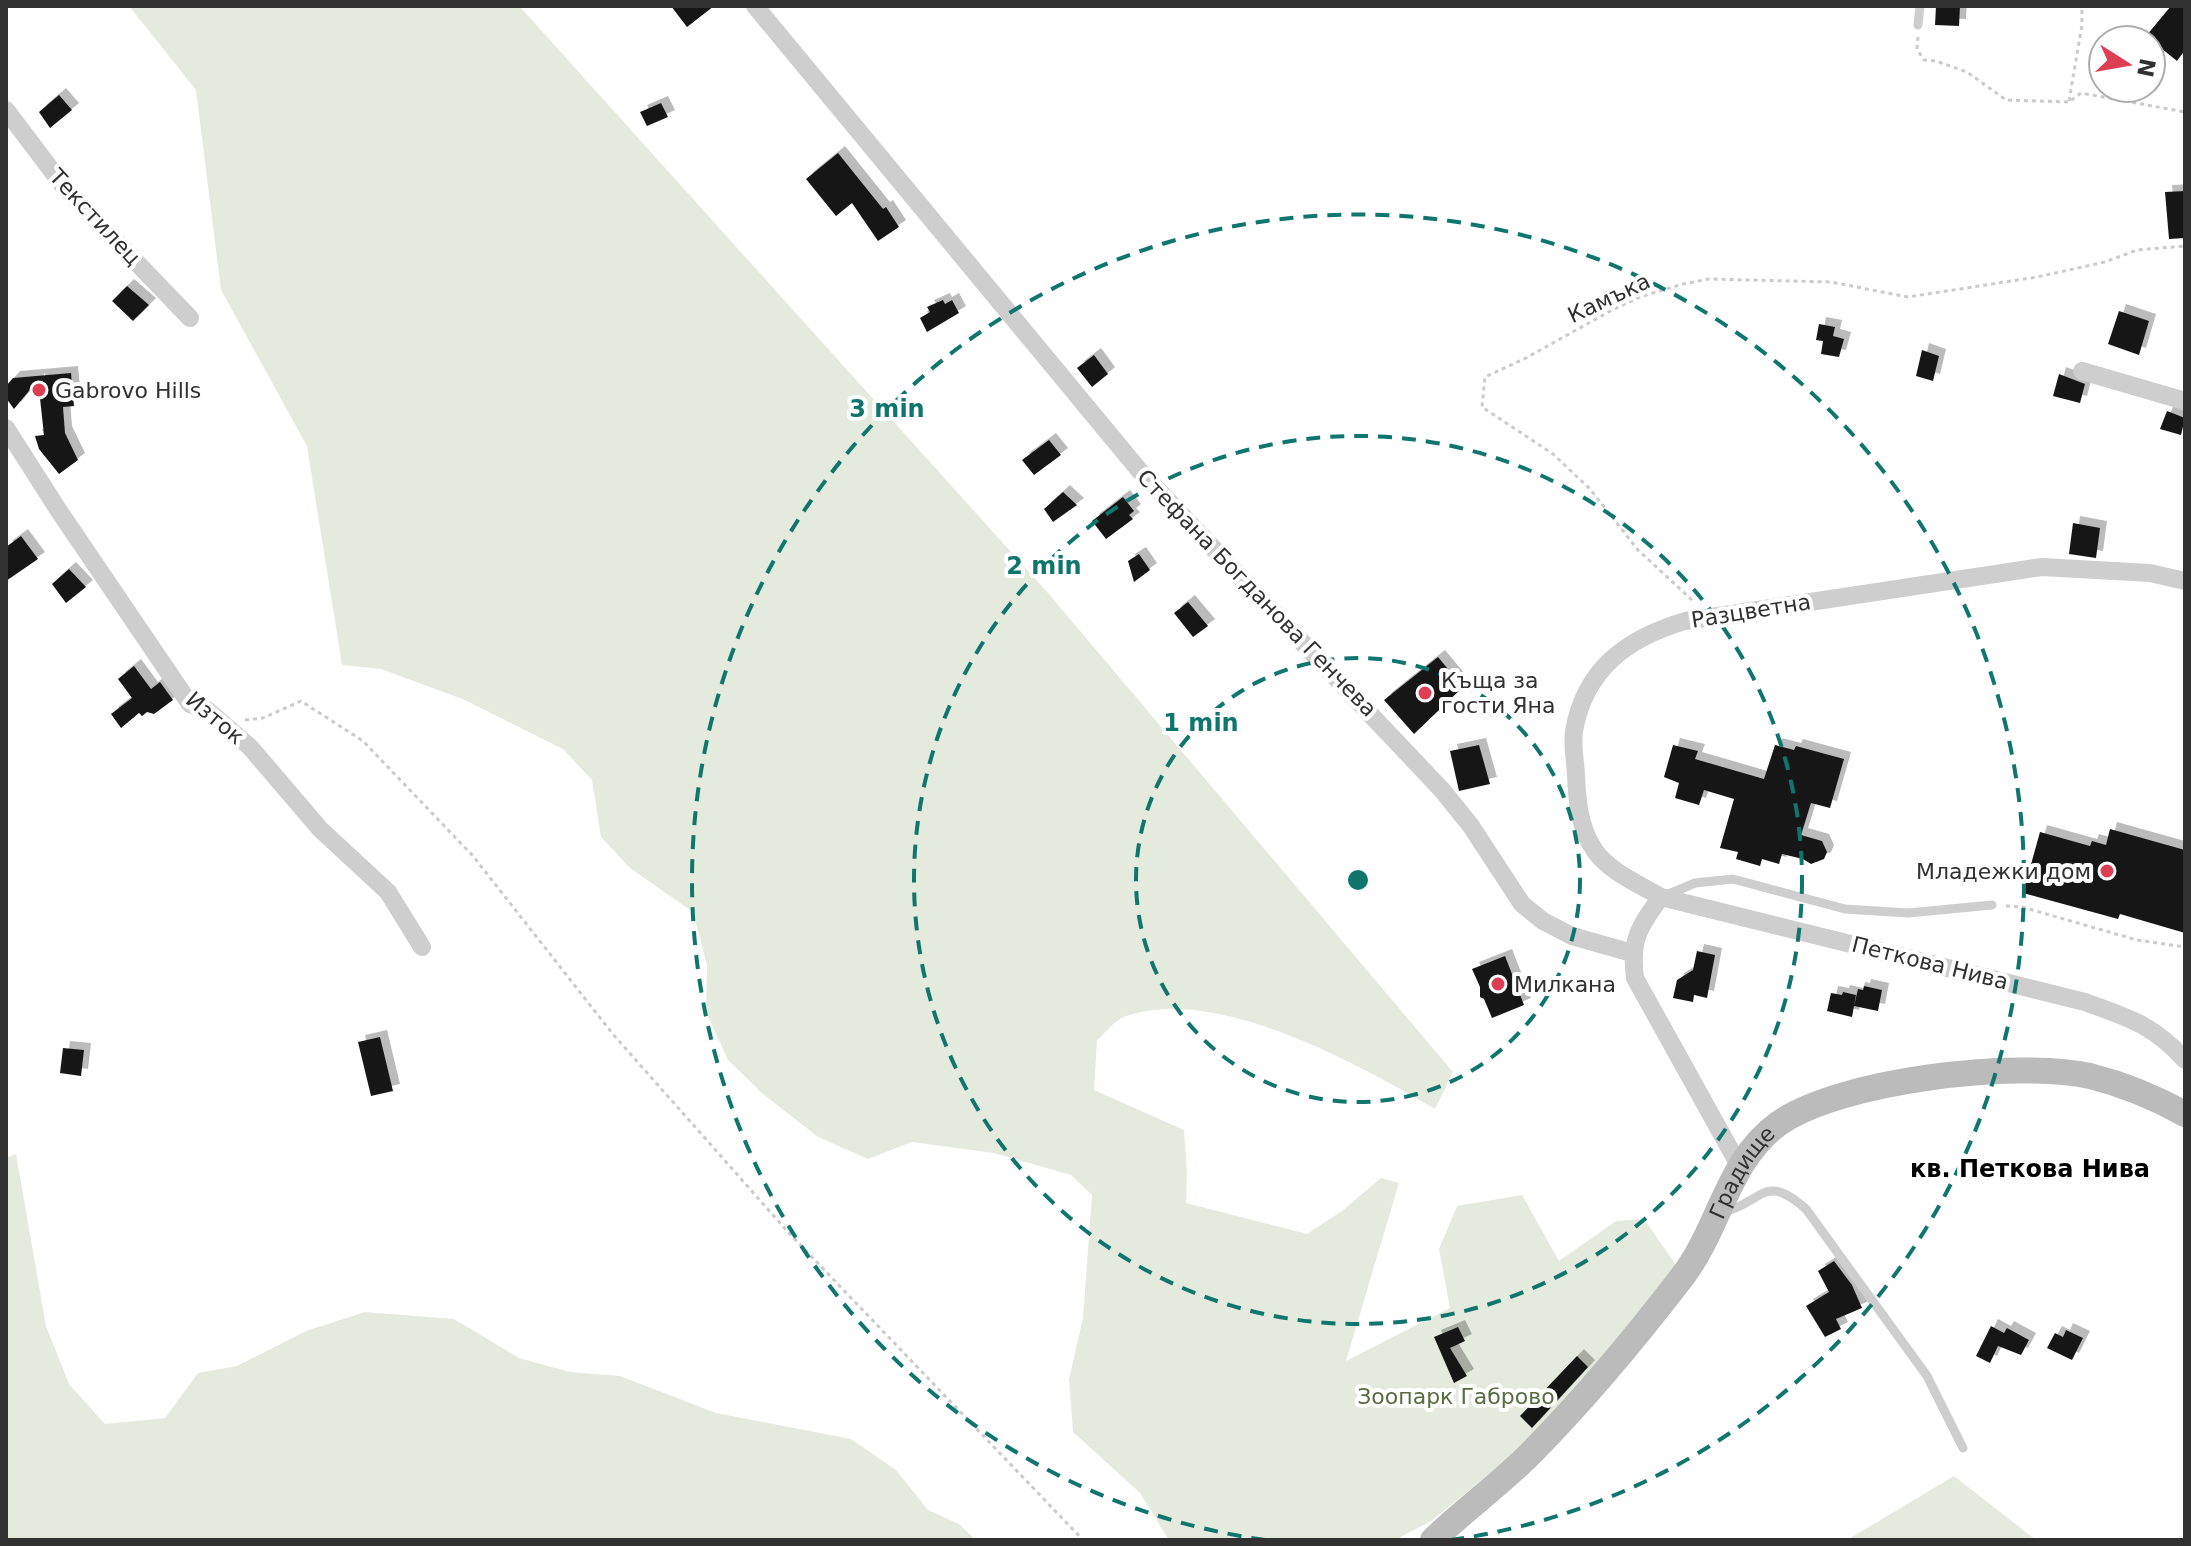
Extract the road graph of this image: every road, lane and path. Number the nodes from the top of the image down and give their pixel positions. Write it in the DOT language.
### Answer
graph roads {
  1 [pos="755,6"];
  2 [pos="1920,6"];
  3 [pos="2082,6"];
  4 [pos="1918,25"];
  5 [pos="2069,102"];
  6 [pos="6,110"];
  7 [pos="2185,112"];
  8 [pos="2185,246"];
  9 [pos="190,318"];
  10 [pos="2082,371"];
  11 [pos="2185,401"];
  12 [pos="6,428"];
  13 [pos="2185,581"];
  14 [pos="1709,617"];
  15 [pos="230,731"];
  16 [pos="1661,897"];
  17 [pos="1992,905"];
  18 [pos="422,947"];
  19 [pos="2185,947"];
  20 [pos="1632,953"];
  21 [pos="2185,1060"];
  22 [pos="2185,1114"];
  23 [pos="1740,1167"];
  24 [pos="1718,1213"];
  25 [pos="1963,1448"];
  26 [pos="1083,1540"];
  27 [pos="1433,1540"];
  1 -- 20 [label="street, Стефана Богданова Генчева"];
  2 -- 4 [label="lane"];
  3 -- 5 [label="path"];
  4 -- 5 [label="path"];
  5 -- 7 [label="path"];
  6 -- 9 [label="street, Текстилец"];
  8 -- 14 [label="path, Камъка"];
  10 -- 11 [label="street"];
  12 -- 15 [label="street, Изток"];
  13 -- 14 [label="street, Разцветна"];
  14 -- 16 [label="street, Разцветна"];
  15 -- 18 [label="street, Изток"];
  15 -- 26 [label="path"];
  16 -- 17 [label="lane"];
  16 -- 20 [label="street"];
  16 -- 21 [label="street, Петкова Нива"];
  17 -- 19 [label="path"];
  20 -- 23 [label="street"];
  22 -- 23 [label="street, Градище"];
  23 -- 24 [label="street, Градище"];
  24 -- 25 [label="lane"];
  24 -- 27 [label="street, Градище"];
}
